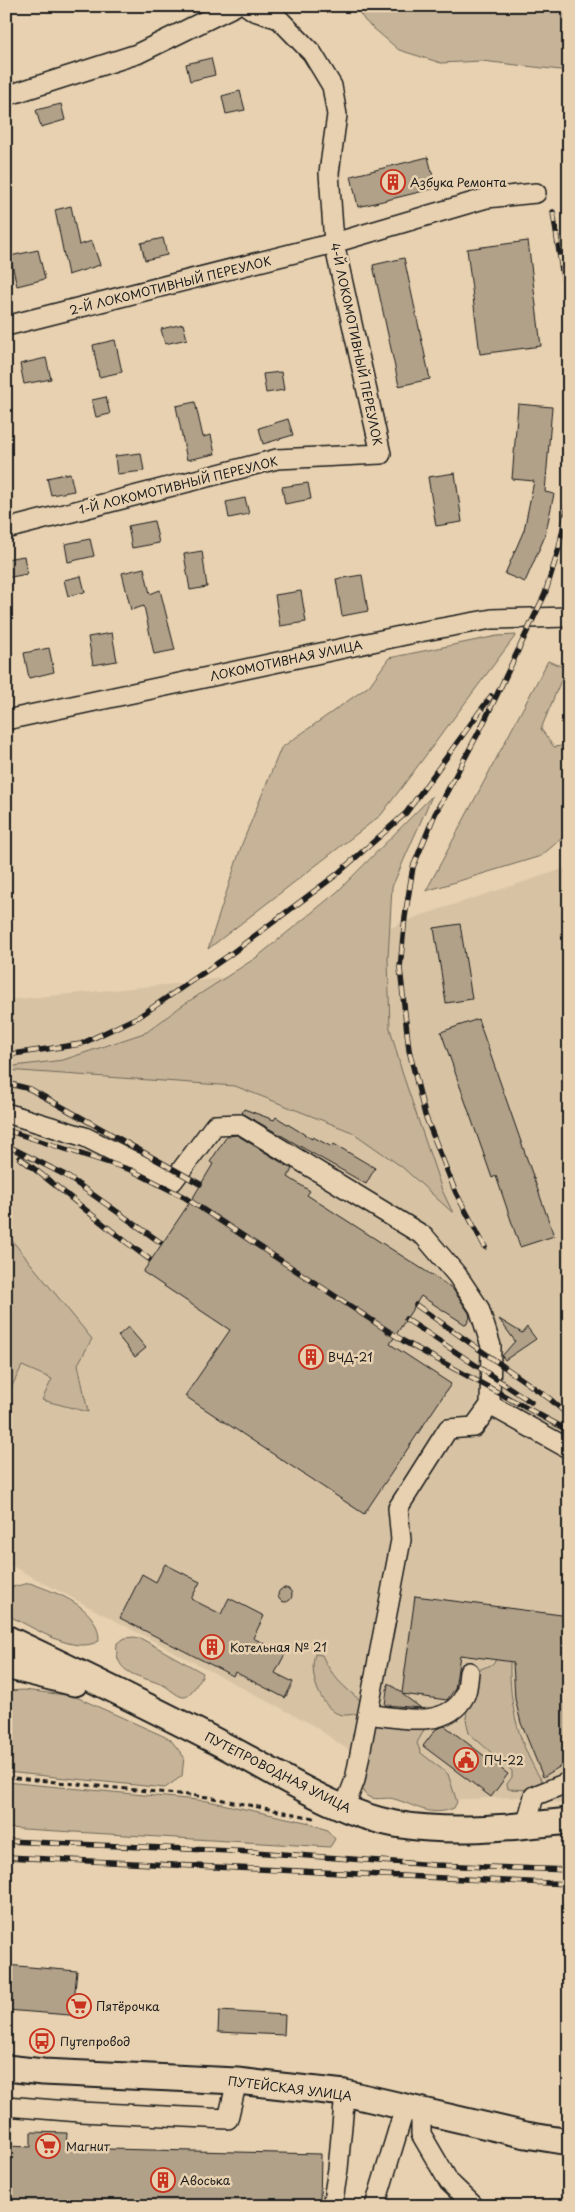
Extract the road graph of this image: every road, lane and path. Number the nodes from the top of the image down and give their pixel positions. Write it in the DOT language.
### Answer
graph roads {
  1 [pos="235,6"];
  2 [pos="247,6"];
  3 [pos="6,96"];
  4 [pos="536,193"];
  5 [pos="334,244"];
  6 [pos="6,326"];
  7 [pos="381,454"];
  8 [pos="6,528"];
  9 [pos="569,618"];
  10 [pos="6,720"];
  11 [pos="6,1113"];
  12 [pos="490,1405"];
  13 [pos="569,1449"];
  14 [pos="6,1638"];
  15 [pos="6,1666"];
  16 [pos="469,1672"];
  17 [pos="6,1678"];
  18 [pos="76,1683"];
  19 [pos="148,1706"];
  20 [pos="368,1714"];
  21 [pos="6,1776"];
  22 [pos="569,1782"];
  23 [pos="344,1808"];
  24 [pos="321,1820"];
  25 [pos="569,1821"];
  26 [pos="526,1826"];
  27 [pos="6,2068"];
  28 [pos="238,2081"];
  29 [pos="344,2093"];
  30 [pos="6,2106"];
  31 [pos="413,2109"];
  32 [pos="569,2142"];
  33 [pos="332,2206"];
  34 [pos="375,2206"];
  35 [pos="474,2206"];
  1 -- 3 [label="street"];
  2 -- 5 [label="street, 4-Й ЛОКОМОТИВНЫЙ ПЕРЕУЛОК"];
  4 -- 5 [label="street, 2-Й ЛОКОМОТИВНЫЙ ПЕРЕУЛОК"];
  5 -- 6 [label="street, 2-Й ЛОКОМОТИВНЫЙ ПЕРЕУЛОК"];
  5 -- 7 [label="street, 4-Й ЛОКОМОТИВНЫЙ ПЕРЕУЛОК"];
  7 -- 8 [label="street, 1-Й ЛОКОМОТИВНЫЙ ПЕРЕУЛОК"];
  9 -- 10 [label="street, ЛОКОМОТИВНАЯ УЛИЦА"];
  11 -- 12 [label="street"];
  12 -- 13 [label="street"];
  12 -- 20 [label="street"];
  14 -- 19 [label="main road, ПУТЕПРОВОДНАЯ УЛИЦА"];
  15 -- 18 [label="main road"];
  16 -- 20 [label="street"];
  17 -- 18 [label="main road"];
  18 -- 19 [label="main road"];
  19 -- 23 [label="main road, ПУТЕПРОВОДНАЯ УЛИЦА"];
  20 -- 23 [label="street"];
  21 -- 24 [label="path"];
  22 -- 26 [label="street"];
  23 -- 26 [label="main road, ПУТЕПРОВОДНАЯ УЛИЦА"];
  25 -- 26 [label="main road, ПУТЕПРОВОДНАЯ УЛИЦА"];
  27 -- 28 [label="main road, ПУТЕЙСКАЯ УЛИЦА"];
  28 -- 29 [label="main road, ПУТЕЙСКАЯ УЛИЦА"];
  28 -- 30 [label="street"];
  29 -- 31 [label="main road, ПУТЕЙСКАЯ УЛИЦА"];
  29 -- 33 [label="street"];
  31 -- 32 [label="main road, ПУТЕЙСКАЯ УЛИЦА"];
  31 -- 34 [label="street"];
  31 -- 35 [label="street"];
}
